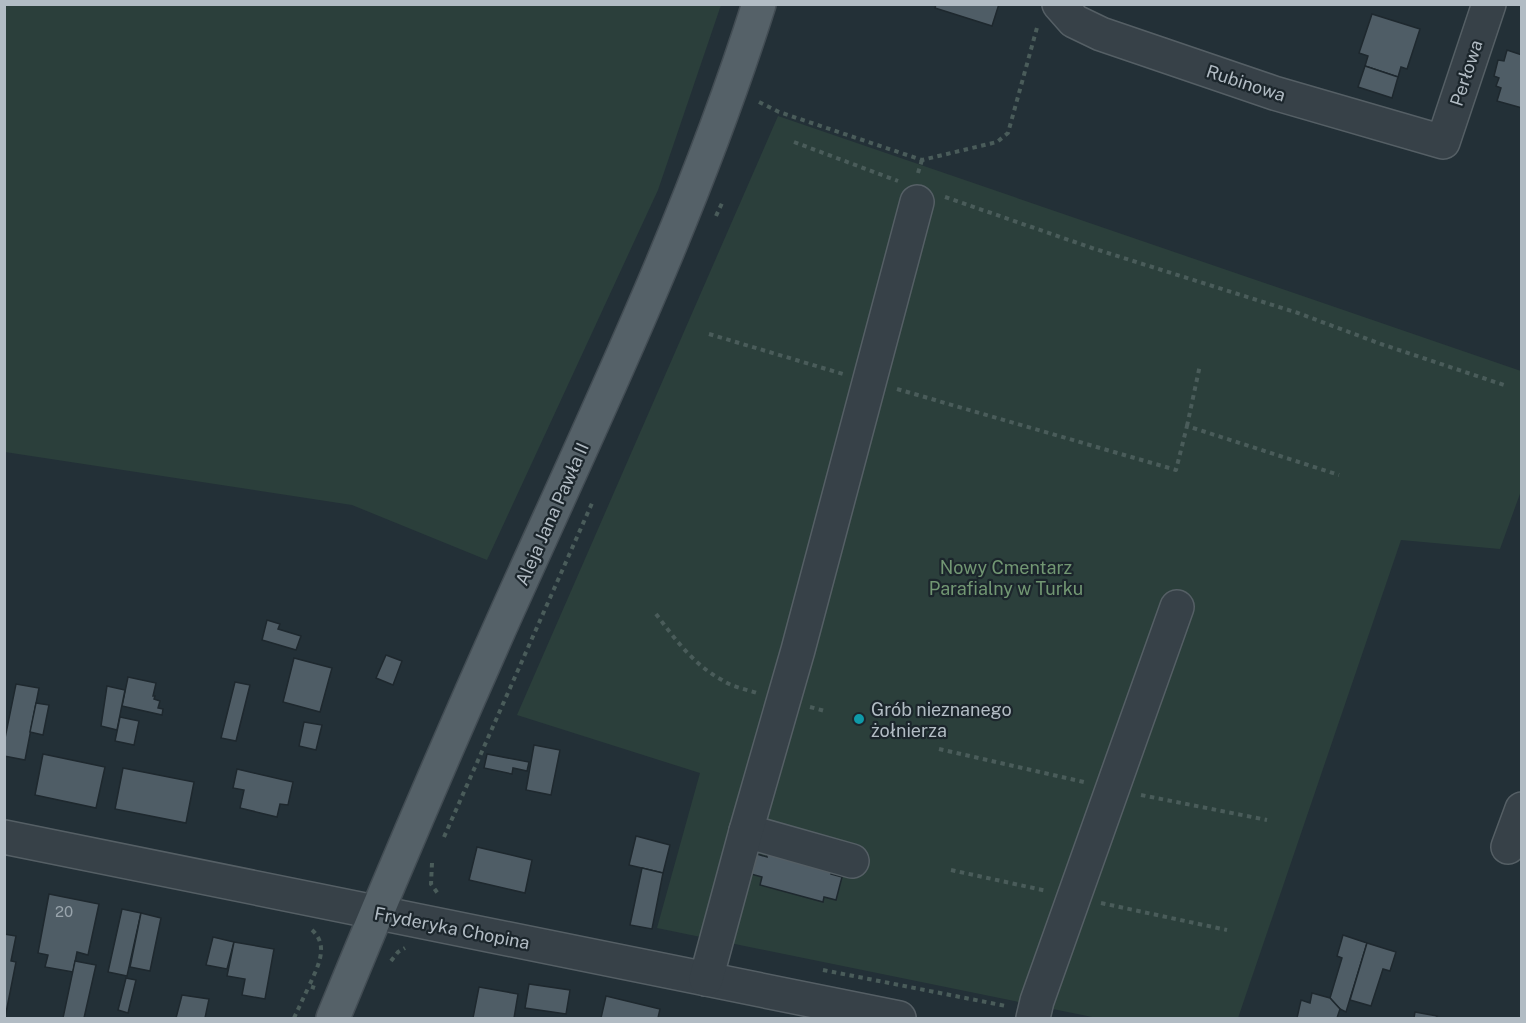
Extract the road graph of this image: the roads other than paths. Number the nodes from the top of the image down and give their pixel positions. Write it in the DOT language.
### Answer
graph roads {
  1 [pos="759,4"];
  2 [pos="1489,4"];
  3 [pos="1050,9"];
  4 [pos="1443,142"];
  5 [pos="919,193"];
  6 [pos="1177,608"];
  7 [pos="1521,809"];
  8 [pos="746,831"];
  9 [pos="4,837"];
  10 [pos="1508,847"];
  11 [pos="852,861"];
  12 [pos="377,913"];
  13 [pos="706,979"];
  14 [pos="333,1018"];
  15 [pos="899,1018"];
  16 [pos="1034,1018"];
  1 -- 12 [label="main road, Aleja Jana Pawła II"];
  2 -- 4 [label="street, Perłowa"];
  3 -- 4 [label="street, Rubinowa"];
  5 -- 8 [label="street"];
  6 -- 16 [label="street"];
  7 -- 10 [label="street"];
  8 -- 11 [label="street"];
  8 -- 13 [label="street"];
  9 -- 12 [label="street, Fryderyka Chopina"];
  12 -- 13 [label="street, Fryderyka Chopina"];
  12 -- 14 [label="main road, Aleja Jana Pawła II"];
  13 -- 15 [label="street, Fryderyka Chopina"];
}
